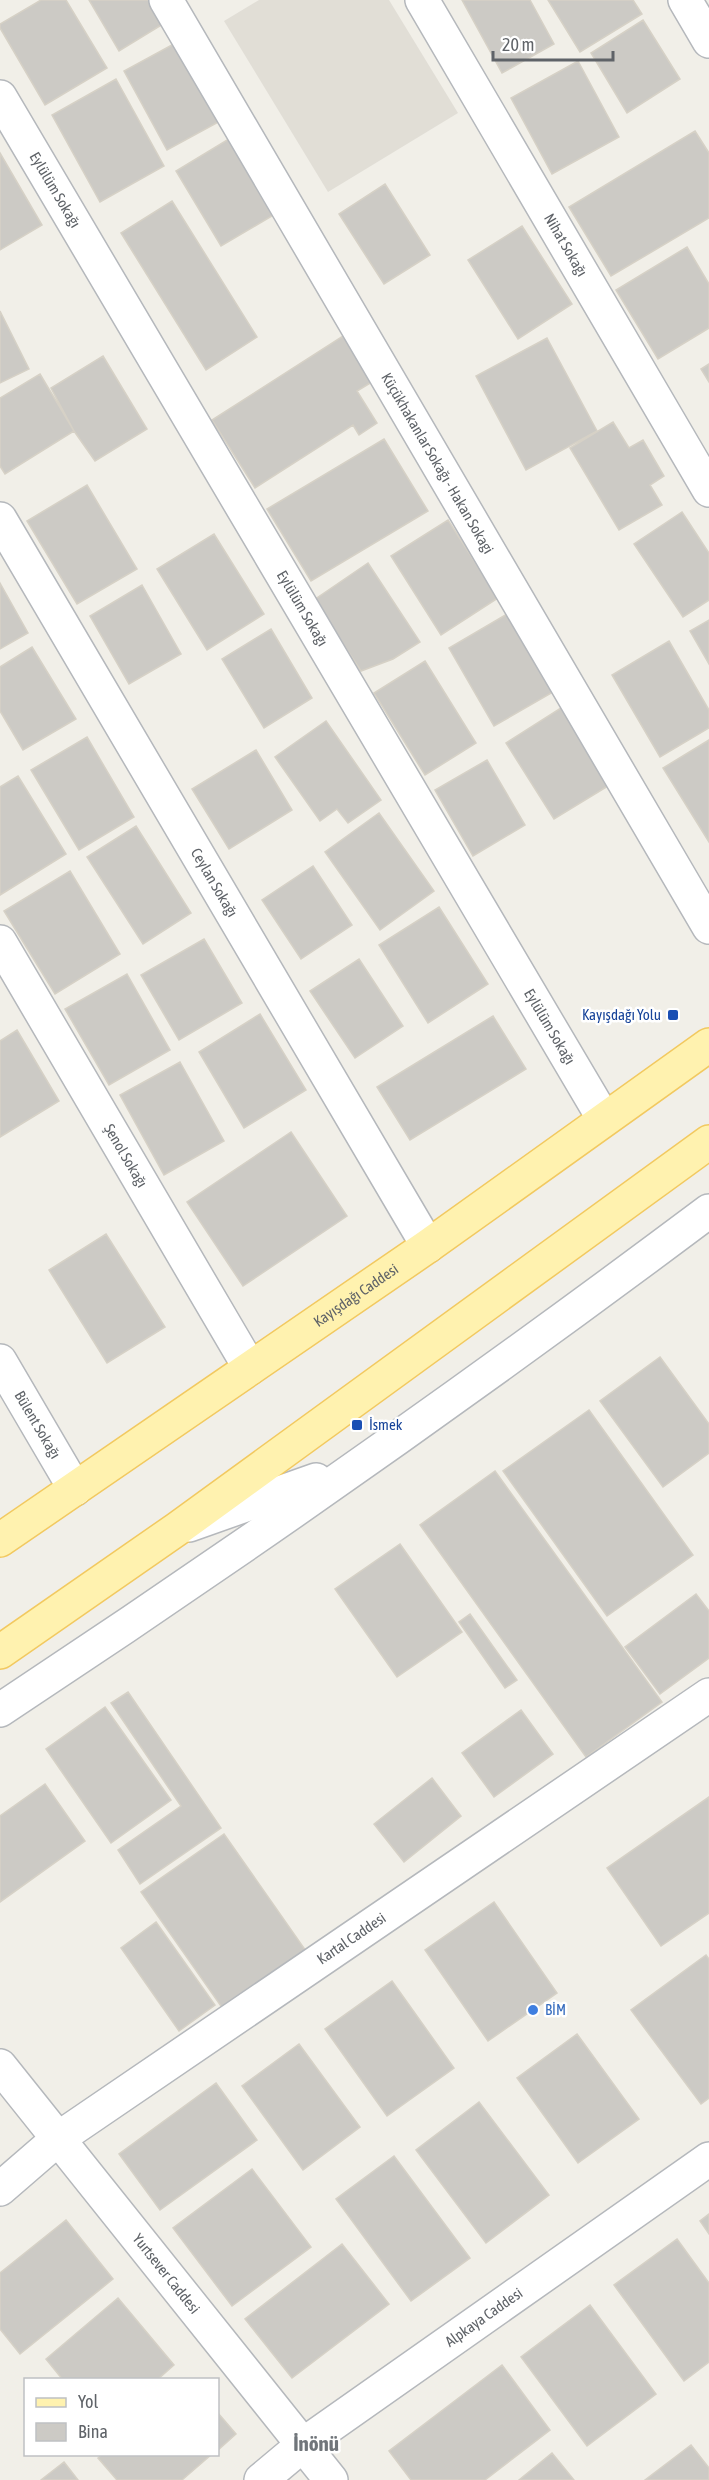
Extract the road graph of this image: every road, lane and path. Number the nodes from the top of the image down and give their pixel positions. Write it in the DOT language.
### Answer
graph roads {
  1 [pos="166,0"];
  2 [pos="422,0"];
  3 [pos="685,0"];
  4 [pos="709,40"];
  5 [pos="0,97"];
  6 [pos="709,490"];
  7 [pos="0,519"];
  8 [pos="709,927"];
  9 [pos="0,942"];
  10 [pos="709,1045"];
  11 [pos="604,1119"];
  12 [pos="709,1142"];
  13 [pos="709,1211"];
  14 [pos="428,1246"];
  15 [pos="0,1361"];
  16 [pos="250,1368"];
  17 [pos="357,1466"];
  18 [pos="75,1489"];
  19 [pos="177,1529"];
  20 [pos="0,1540"];
  21 [pos="0,1652"];
  22 [pos="709,1695"];
  23 [pos="0,1710"];
  24 [pos="0,2066"];
  25 [pos="59,2138"];
  26 [pos="709,2159"];
  27 [pos="0,2189"];
  28 [pos="304,2444"];
  29 [pos="261,2480"];
  30 [pos="331,2480"];
  1 -- 8 [label="street, Küçükhakanlar Sokağı - Hakan Sokagi"];
  2 -- 6 [label="street, Nihat Sokağı"];
  3 -- 4 [label="street"];
  5 -- 11 [label="street, Eylülüm Sokağı"];
  7 -- 14 [label="street, Ceylan Sokağı"];
  9 -- 16 [label="street, Şenol Sokağı"];
  10 -- 11 [label="main road, Kayışdağı Caddesi"];
  11 -- 14 [label="main road, Kayışdağı Caddesi"];
  12 -- 19 [label="main road"];
  13 -- 17 [label="street"];
  14 -- 16 [label="main road, Kayışdağı Caddesi"];
  15 -- 18 [label="street, Bülent Sokağı"];
  16 -- 18 [label="main road, Kayışdağı Caddesi"];
  17 -- 19 [label="street"];
  17 -- 23 [label="street"];
  18 -- 20 [label="main road, Kayışdağı Caddesi"];
  19 -- 21 [label="main road"];
  22 -- 25 [label="street, Kartal Caddesi"];
  24 -- 25 [label="street, Yurtsever Caddesi"];
  25 -- 27 [label="street, Kartal Caddesi"];
  25 -- 28 [label="street, Yurtsever Caddesi"];
  26 -- 28 [label="street, Alpkaya Caddesi"];
  28 -- 29 [label="street, Alpkaya Caddesi"];
  28 -- 30 [label="street, Yurtsever Caddesi"];
}
